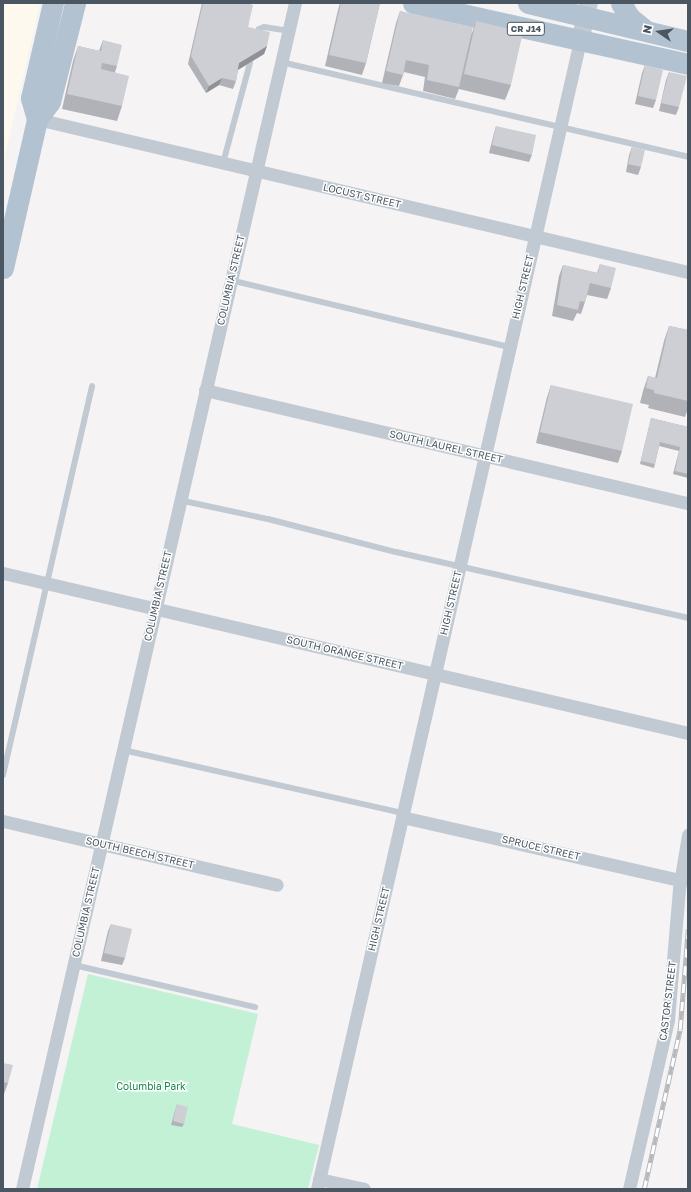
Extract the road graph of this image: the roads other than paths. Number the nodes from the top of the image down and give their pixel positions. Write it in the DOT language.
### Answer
graph roads {
  1 [pos="53,3"];
  2 [pos="75,3"];
  3 [pos="295,3"];
  4 [pos="413,3"];
  5 [pos="528,3"];
  6 [pos="621,3"];
  7 [pos="588,10"];
  8 [pos="289,31"];
  9 [pos="649,32"];
  10 [pos="256,38"];
  11 [pos="580,41"];
  12 [pos="688,41"];
  13 [pos="281,62"];
  14 [pos="250,63"];
  15 [pos="688,64"];
  16 [pos="37,119"];
  17 [pos="561,127"];
  18 [pos="688,157"];
  19 [pos="223,163"];
  20 [pos="256,171"];
  21 [pos="535,236"];
  22 [pos="6,244"];
  23 [pos="3,268"];
  24 [pos="688,272"];
  25 [pos="230,280"];
  26 [pos="509,347"];
  27 [pos="92,386"];
  28 [pos="205,390"];
  29 [pos="485,456"];
  30 [pos="179,500"];
  31 [pos="688,504"];
  32 [pos="460,566"];
  33 [pos="3,573"];
  34 [pos="47,583"];
  35 [pos="155,608"];
  36 [pos="688,618"];
  37 [pos="434,674"];
  38 [pos="688,733"];
  39 [pos="123,750"];
  40 [pos="3,775"];
  41 [pos="403,815"];
  42 [pos="3,821"];
  43 [pos="688,835"];
  44 [pos="102,844"];
  45 [pos="277,885"];
  46 [pos="682,886"];
  47 [pos="74,964"];
  48 [pos="255,1007"];
  49 [pos="318,1184"];
  50 [pos="22,1189"];
  51 [pos="364,1189"];
  52 [pos="629,1189"];
  1 -- 16 [label="main road"];
  2 -- 16 [label="main road"];
  3 -- 8 [label="street, COLUMBIA STREET"];
  4 -- 11 [label="main road, CR J14"];
  5 -- 7 [label="main road, CR J14"];
  6 -- 9 [label="main road"];
  7 -- 9 [label="main road, CR J14"];
  7 -- 11 [label="street, HIGH STREET"];
  8 -- 10 [label="lane"];
  8 -- 13 [label="street, COLUMBIA STREET"];
  9 -- 12 [label="main road, CR J14"];
  11 -- 15 [label="main road, CR J14"];
  11 -- 17 [label="street, HIGH STREET"];
  13 -- 17 [label="lane"];
  13 -- 20 [label="street, COLUMBIA STREET"];
  14 -- 19 [label="lane"];
  16 -- 19 [label="street, LOCUST STREET"];
  16 -- 22 [label="main road"];
  17 -- 18 [label="lane"];
  17 -- 21 [label="street, HIGH STREET"];
  19 -- 20 [label="street, LOCUST STREET"];
  20 -- 21 [label="street, LOCUST STREET"];
  20 -- 25 [label="street, COLUMBIA STREET"];
  21 -- 24 [label="street, LOCUST STREET"];
  21 -- 26 [label="street, HIGH STREET"];
  22 -- 23 [label="main road"];
  25 -- 26 [label="lane"];
  25 -- 28 [label="street, COLUMBIA STREET"];
  26 -- 29 [label="street, HIGH STREET"];
  27 -- 34 [label="lane"];
  28 -- 29 [label="street, SOUTH LAUREL STREET"];
  28 -- 30 [label="street, COLUMBIA STREET"];
  29 -- 31 [label="street, SOUTH LAUREL STREET"];
  29 -- 32 [label="street, HIGH STREET"];
  30 -- 32 [label="lane"];
  30 -- 35 [label="street, COLUMBIA STREET"];
  32 -- 36 [label="lane"];
  32 -- 37 [label="street, HIGH STREET"];
  33 -- 34 [label="street, SOUTH ORANGE STREET"];
  34 -- 35 [label="street, SOUTH ORANGE STREET"];
  34 -- 40 [label="lane"];
  35 -- 37 [label="street, SOUTH ORANGE STREET"];
  35 -- 39 [label="street, COLUMBIA STREET"];
  37 -- 38 [label="street, SOUTH ORANGE STREET"];
  37 -- 41 [label="street, HIGH STREET"];
  39 -- 41 [label="lane"];
  39 -- 44 [label="street, COLUMBIA STREET"];
  41 -- 46 [label="street, SPRUCE STREET"];
  41 -- 49 [label="street, HIGH STREET"];
  42 -- 44 [label="street, SOUTH BEECH STREET"];
  43 -- 46 [label="street, CASTOR STREET"];
  44 -- 45 [label="street, SOUTH BEECH STREET"];
  44 -- 47 [label="street, COLUMBIA STREET"];
  46 -- 52 [label="street, CASTOR STREET"];
  47 -- 48 [label="lane"];
  47 -- 50 [label="street, COLUMBIA STREET"];
  49 -- 51 [label="street"];
}
